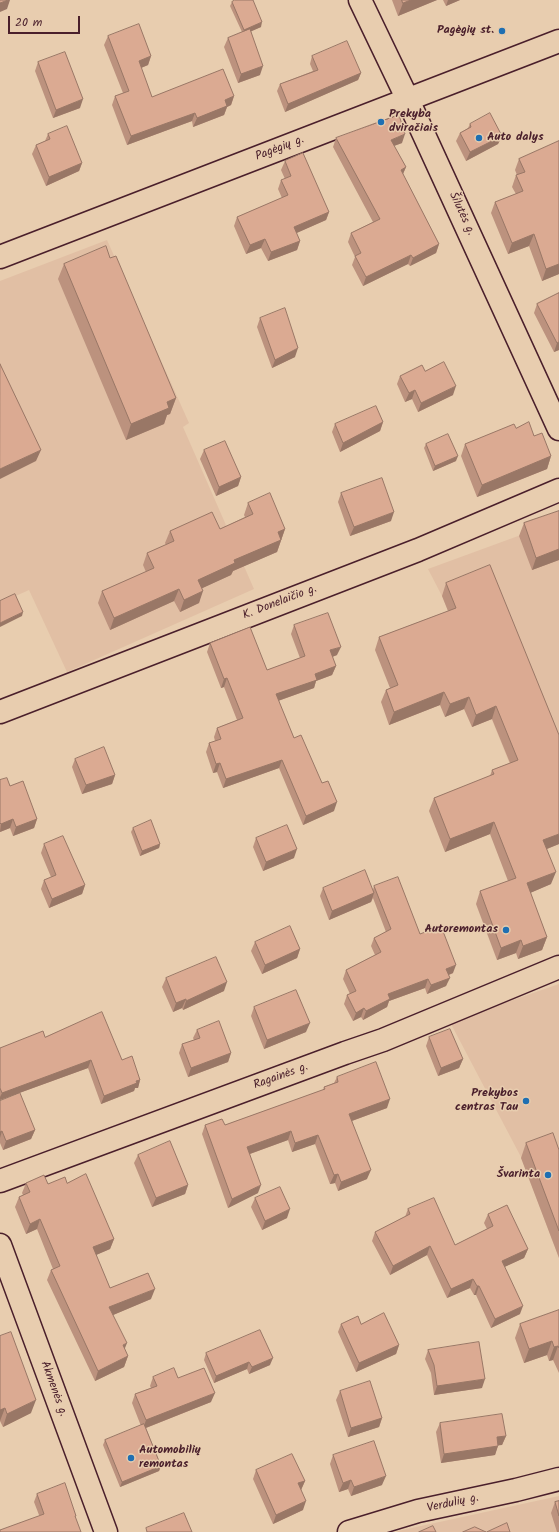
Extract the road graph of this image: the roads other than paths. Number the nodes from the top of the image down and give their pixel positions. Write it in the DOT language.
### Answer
graph roads {
  1 [pos="360,0"];
  2 [pos="559,41"];
  3 [pos="408,100"];
  4 [pos="0,257"];
  5 [pos="559,429"];
  6 [pos="559,490"];
  7 [pos="0,712"];
  8 [pos="559,967"];
  9 [pos="0,1181"];
  10 [pos="0,1245"];
  11 [pos="559,1479"];
  12 [pos="106,1532"];
  13 [pos="349,1532"];
  1 -- 3 [label="street, Šilutės g."];
  2 -- 3 [label="street, Pagėgių g."];
  3 -- 4 [label="street, Pagėgių g."];
  3 -- 5 [label="street, Šilutės g."];
  6 -- 7 [label="street, K. Donelaičio g."];
  8 -- 9 [label="street, Ragainės g."];
  10 -- 12 [label="street, Akmenės g."];
  11 -- 13 [label="street, Verdulių g."];
}
